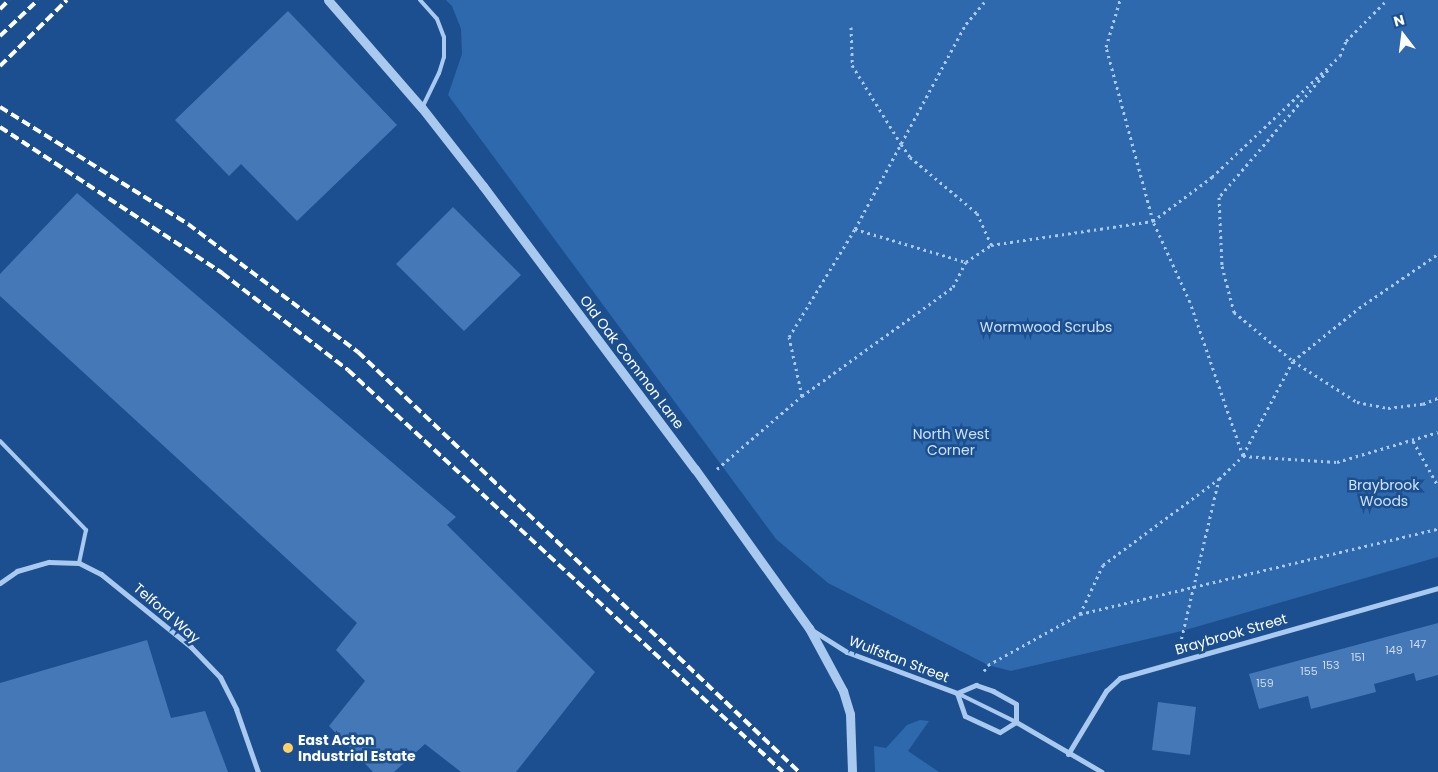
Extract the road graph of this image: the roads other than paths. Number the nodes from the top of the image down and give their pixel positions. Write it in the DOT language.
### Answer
graph roads {
  1 [pos="328,0"];
  2 [pos="420,0"];
  3 [pos="422,108"];
  4 [pos="0,440"];
  5 [pos="78,563"];
  6 [pos="0,583"];
  7 [pos="1438,588"];
  8 [pos="809,628"];
  9 [pos="957,693"];
  10 [pos="1016,722"];
  11 [pos="1068,754"];
  12 [pos="258,772"];
  13 [pos="852,772"];
  14 [pos="1102,772"];
  1 -- 3 [label="street, Old Oak Common Lane"];
  2 -- 3 [label="lane"];
  3 -- 8 [label="street, Old Oak Common Lane"];
  4 -- 5 [label="lane"];
  5 -- 6 [label="street, Telford Way"];
  5 -- 12 [label="street, Telford Way"];
  7 -- 11 [label="street, Braybrook Street"];
  8 -- 9 [label="street, Wulfstan Street"];
  8 -- 13 [label="street, Old Oak Common Lane"];
  9 -- 10 [label="lane, Wulfstan Street"];
  9 -- 10 [label="street, Wulfstan Street"];
  9 -- 10 [label="street, Wulfstan Street"];
  10 -- 11 [label="street, Wulfstan Street"];
  11 -- 14 [label="street, Wulfstan Street"];
}
